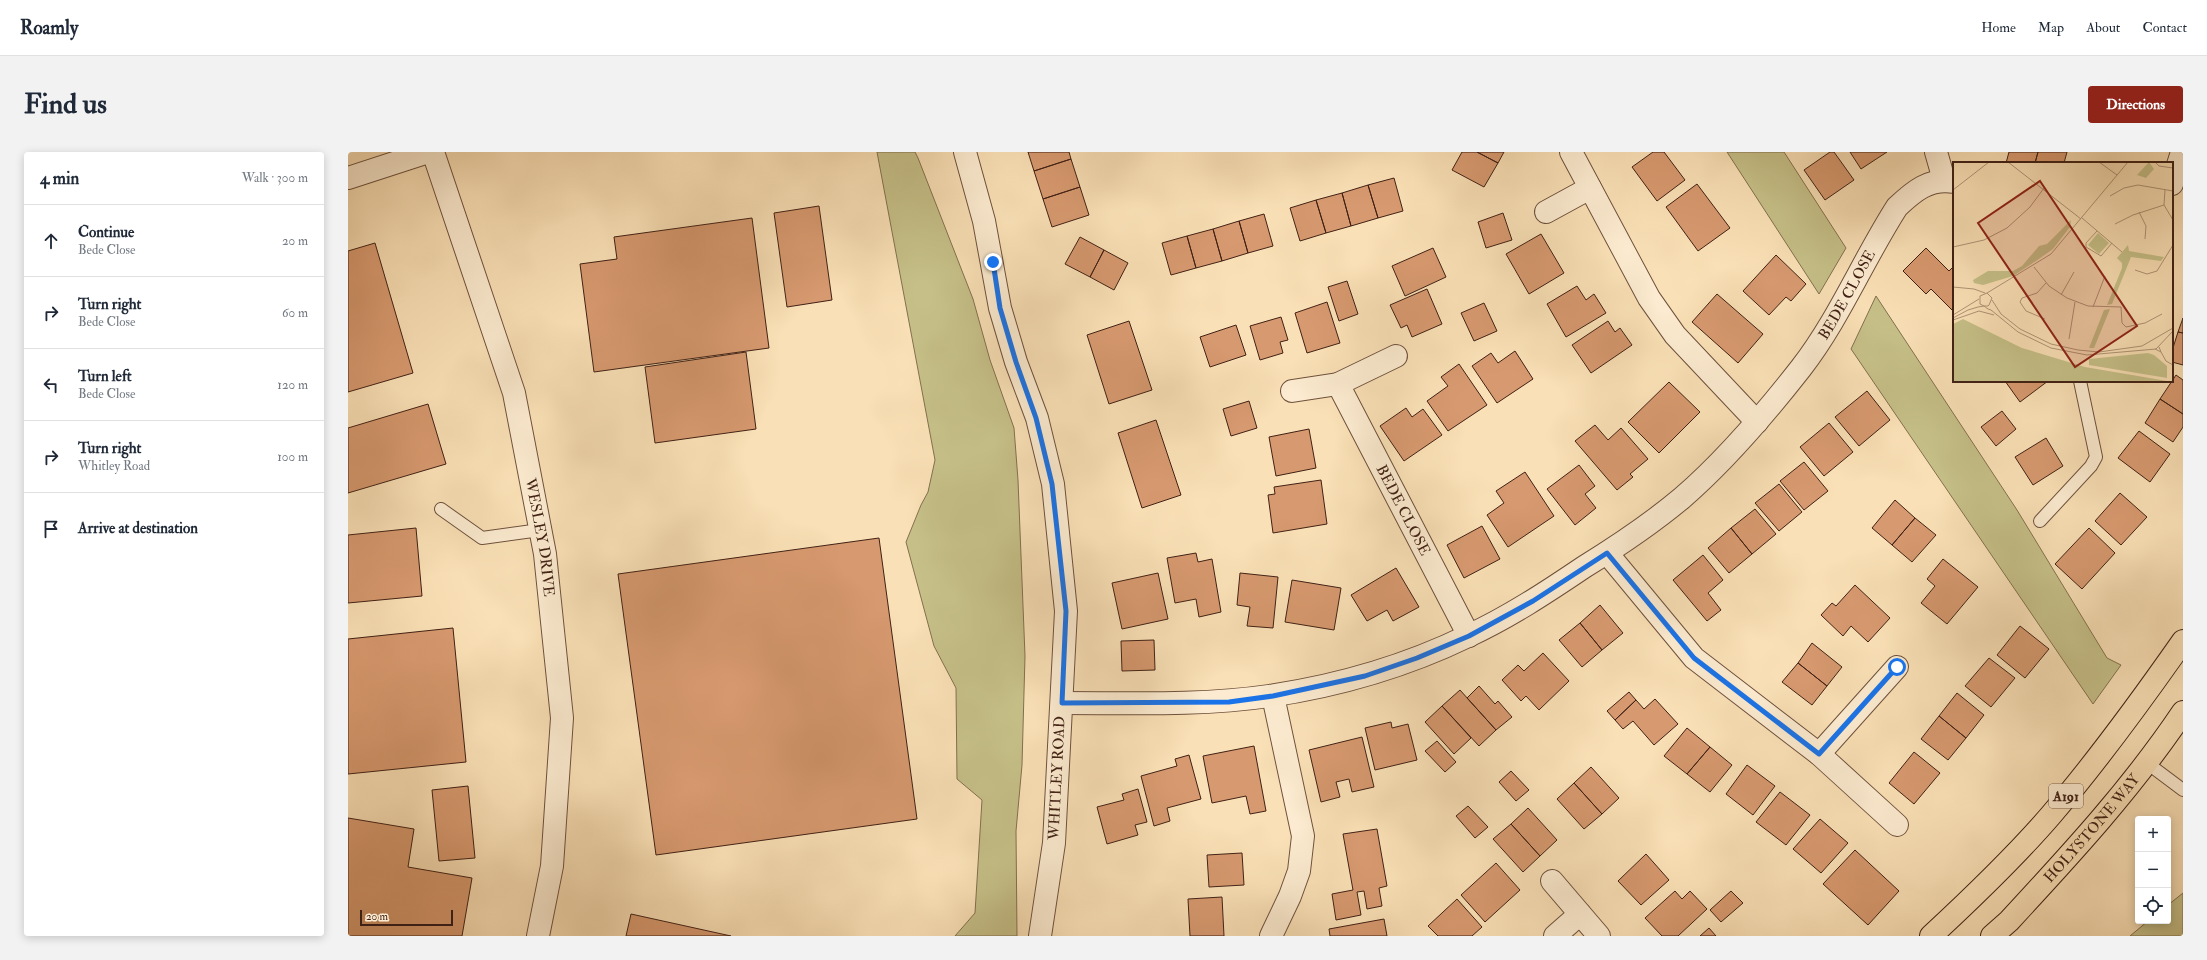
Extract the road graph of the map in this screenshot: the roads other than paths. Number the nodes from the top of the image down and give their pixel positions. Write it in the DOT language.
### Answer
graph roads {
  1 [pos="428,152"];
  2 [pos="433,152"];
  3 [pos="965,152"];
  4 [pos="1571,152"];
  5 [pos="1936,152"];
  6 [pos="2182,152"];
  7 [pos="348,178"];
  8 [pos="1949,181"];
  9 [pos="2173,181"];
  10 [pos="1590,188"];
  11 [pos="1546,212"];
  12 [pos="1396,356"];
  13 [pos="2080,382"];
  14 [pos="1338,384"];
  15 [pos="1292,391"];
  16 [pos="1757,422"];
  17 [pos="441,508"];
  18 [pos="2040,521"];
  19 [pos="540,530"];
  20 [pos="1607,553"];
  21 [pos="1469,636"];
  22 [pos="2183,641"];
  23 [pos="1897,667"];
  24 [pos="1273,696"];
  25 [pos="1062,703"];
  26 [pos="2183,712"];
  27 [pos="1819,754"];
  28 [pos="2148,763"];
  29 [pos="2183,790"];
  30 [pos="1897,824"];
  31 [pos="1552,881"];
  32 [pos="1580,914"];
  33 [pos="538,936"];
  34 [pos="1040,936"];
  35 [pos="1271,936"];
  36 [pos="1555,936"];
  37 [pos="1599,936"];
  38 [pos="1930,936"];
  39 [pos="1992,936"];
  1 -- 7 [label="street"];
  2 -- 19 [label="street, WESLEY DRIVE"];
  3 -- 25 [label="street, WHITLEY ROAD"];
  4 -- 10 [label="street"];
  5 -- 8 [label="street, BEDE CLOSE"];
  6 -- 9 [label="street"];
  8 -- 16 [label="street, BEDE CLOSE"];
  10 -- 11 [label="street"];
  10 -- 16 [label="street"];
  12 -- 14 [label="street"];
  13 -- 18 [label="lane"];
  14 -- 15 [label="street"];
  14 -- 21 [label="street, BEDE CLOSE"];
  16 -- 20 [label="street, BEDE CLOSE"];
  17 -- 19 [label="lane"];
  19 -- 33 [label="street, WESLEY DRIVE"];
  20 -- 21 [label="street, BEDE CLOSE"];
  20 -- 27 [label="street"];
  21 -- 24 [label="street, BEDE CLOSE"];
  22 -- 38 [label="main road, A191"];
  23 -- 27 [label="street"];
  24 -- 25 [label="street, BEDE CLOSE"];
  24 -- 35 [label="street"];
  25 -- 34 [label="street, WHITLEY ROAD"];
  26 -- 28 [label="main road, HOLYSTONE WAY / A191"];
  27 -- 30 [label="street"];
  28 -- 29 [label="lane"];
  28 -- 39 [label="main road, HOLYSTONE WAY / A191"];
  31 -- 32 [label="street"];
  32 -- 36 [label="street"];
  32 -- 37 [label="street"];
}
